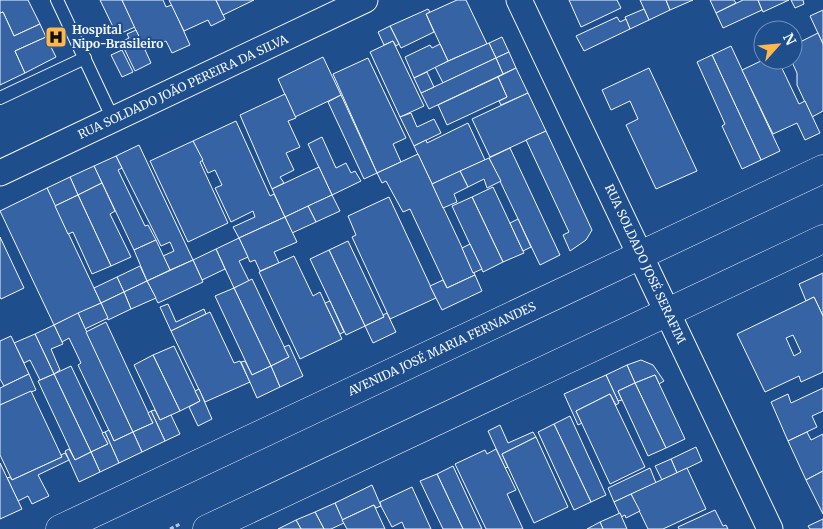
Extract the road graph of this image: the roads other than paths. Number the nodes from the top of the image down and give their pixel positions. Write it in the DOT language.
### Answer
graph roads {
  1 [pos="58,0"];
  2 [pos="365,0"];
  3 [pos="519,0"];
  4 [pos="85,58"];
  5 [pos="0,98"];
  6 [pos="113,119"];
  7 [pos="823,169"];
  8 [pos="0,173"];
  9 [pos="823,239"];
  10 [pos="641,255"];
  11 [pos="668,312"];
  12 [pos="60,529"];
  13 [pos="207,529"];
  14 [pos="770,529"];
  1 -- 4 [label="lane"];
  2 -- 6 [label="street, RUA SOLDADO JOÃO PEREIRA DA SILVA"];
  3 -- 10 [label="street, RUA SOLDADO JOSÉ SERAFIM"];
  4 -- 5 [label="lane"];
  4 -- 6 [label="lane"];
  6 -- 8 [label="street, RUA SOLDADO JOÃO PEREIRA DA SILVA"];
  7 -- 10 [label="main road, AVENIDA JOSÉ MARIA FERNANDES"];
  9 -- 11 [label="main road"];
  10 -- 11 [label="street, RUA SOLDADO JOSÉ SERAFIM"];
  10 -- 12 [label="main road, AVENIDA JOSÉ MARIA FERNANDES"];
  11 -- 13 [label="main road"];
  11 -- 14 [label="street, RUA SOLDADO JOSÉ SERAFIM"];
}
